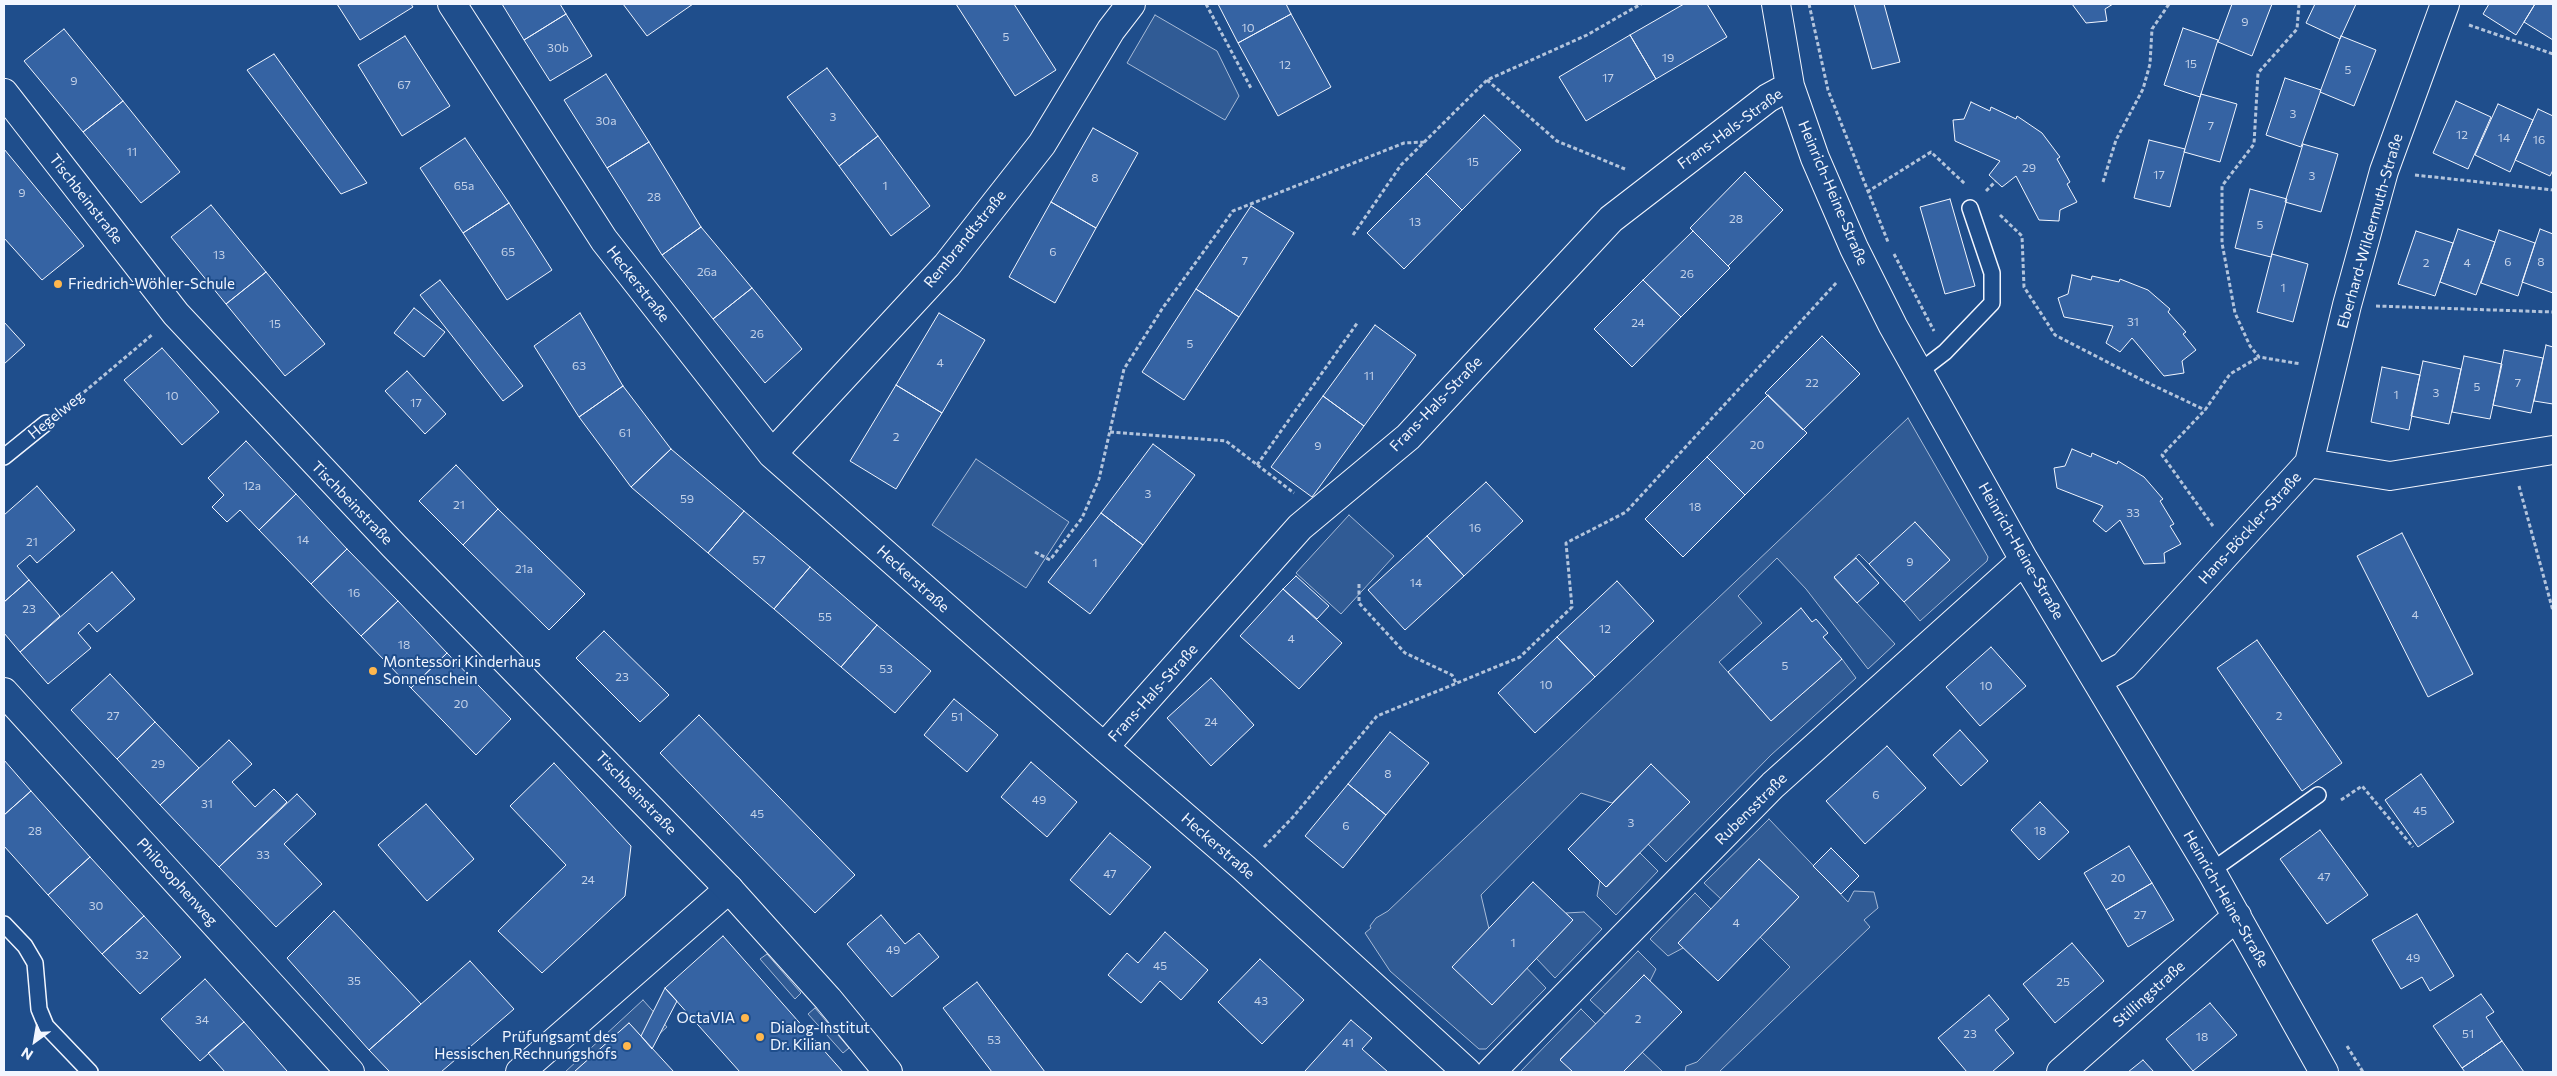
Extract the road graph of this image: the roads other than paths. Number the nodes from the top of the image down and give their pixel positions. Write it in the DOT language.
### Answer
graph roads {
  1 [pos="452,4"];
  2 [pos="1131,4"];
  3 [pos="1776,4"];
  4 [pos="2443,10"];
  5 [pos="1790,86"];
  6 [pos="4,93"];
  7 [pos="1970,208"];
  8 [pos="1919,372"];
  9 [pos="46,423"];
  10 [pos="2553,450"];
  11 [pos="772,454"];
  12 [pos="4,458"];
  13 [pos="2309,463"];
  14 [pos="2024,560"];
  15 [pos="2098,680"];
  16 [pos="4,692"];
  17 [pos="1104,748"];
  18 [pos="2318,795"];
  19 [pos="2211,871"];
  20 [pos="729,889"];
  21 [pos="2237,916"];
  22 [pos="4,924"];
  23 [pos="90,1072"];
  24 [pos="350,1072"];
  25 [pos="520,1072"];
  26 [pos="888,1072"];
  27 [pos="1466,1072"];
  28 [pos="1491,1072"];
  29 [pos="2061,1072"];
  30 [pos="2324,1072"];
  1 -- 11 [label="street, Heckerstraße"];
  2 -- 11 [label="street, Rembrandtstraße"];
  3 -- 5 [label="street, Heinrich-Heine-Straße"];
  4 -- 13 [label="street, Eberhard-Wildermuth-Straße"];
  5 -- 8 [label="street, Heinrich-Heine-Straße"];
  5 -- 17 [label="street, Frans-Hals-Straße"];
  6 -- 20 [label="street, Tischbeinstraße"];
  7 -- 8 [label="lane"];
  8 -- 14 [label="street, Heinrich-Heine-Straße"];
  9 -- 12 [label="lane, Hegelweg"];
  10 -- 13 [label="street, Hans-Böckler-Straße"];
  11 -- 17 [label="street, Heckerstraße"];
  13 -- 15 [label="street, Hans-Böckler-Straße"];
  14 -- 15 [label="street, Heinrich-Heine-Straße"];
  14 -- 28 [label="street, Rubensstraße"];
  15 -- 19 [label="street, Heinrich-Heine-Straße"];
  16 -- 24 [label="street, Philosophenweg"];
  17 -- 27 [label="street, Heckerstraße"];
  18 -- 19 [label="lane"];
  19 -- 21 [label="street, Heinrich-Heine-Straße"];
  20 -- 25 [label="street"];
  20 -- 26 [label="street, Tischbeinstraße"];
  21 -- 29 [label="street, Stillingstraße"];
  21 -- 30 [label="street, Heinrich-Heine-Straße"];
  22 -- 23 [label="lane"];
}
